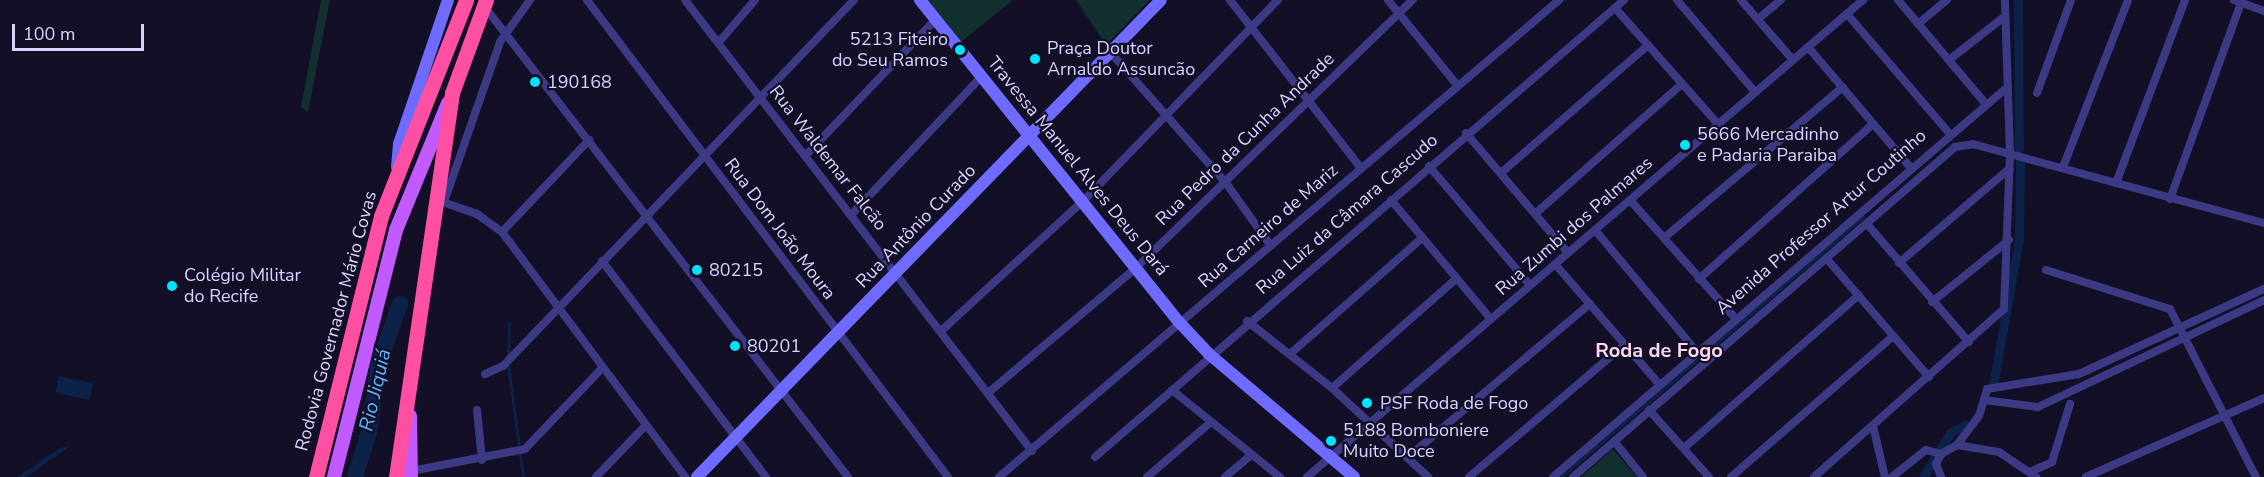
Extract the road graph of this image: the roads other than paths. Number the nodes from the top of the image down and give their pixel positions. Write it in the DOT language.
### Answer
graph roads {
  1 [pos="448,0"];
  2 [pos="466,0"];
  3 [pos="530,0"];
  4 [pos="587,0"];
  5 [pos="685,0"];
  6 [pos="755,0"];
  7 [pos="854,0"];
  8 [pos="920,0"];
  9 [pos="1161,0"];
  10 [pos="1230,0"];
  11 [pos="1278,0"];
  12 [pos="1388,0"];
  13 [pos="1413,0"];
  14 [pos="1624,0"];
  15 [pos="1677,0"];
  16 [pos="1741,0"];
  17 [pos="1781,0"];
  18 [pos="1863,0"];
  19 [pos="1898,0"];
  20 [pos="1947,0"];
  21 [pos="2005,0"];
  22 [pos="2071,0"];
  23 [pos="2127,0"];
  24 [pos="2185,0"];
  25 [pos="2239,1"];
  26 [pos="1553,2"];
  27 [pos="485,3"];
  28 [pos="1615,8"];
  29 [pos="2264,11"];
  30 [pos="1399,14"];
  31 [pos="1847,14"];
  32 [pos="2004,17"];
  33 [pos="1758,19"];
  34 [pos="936,20"];
  35 [pos="1918,24"];
  36 [pos="1251,28"];
  37 [pos="510,36"];
  38 [pos="719,42"];
  39 [pos="1648,45"];
  40 [pos="1808,47"];
  41 [pos="1111,53"];
  42 [pos="1793,60"];
  43 [pos="1949,60"];
  44 [pos="982,76"];
  45 [pos="1682,84"];
  46 [pos="1458,86"];
  47 [pos="1843,87"];
  48 [pos="2004,90"];
  49 [pos="1755,92"];
  50 [pos="452,93"];
  51 [pos="2037,93"];
  52 [pos="760,96"];
  53 [pos="1309,100"];
  54 [pos="1985,103"];
  55 [pos="1166,111"];
  56 [pos="1718,124"];
  57 [pos="1874,124"];
  58 [pos="1031,132"];
  59 [pos="1466,134"];
  60 [pos="1949,134"];
  61 [pos="590,140"];
  62 [pos="703,154"];
  63 [pos="2010,154"];
  64 [pos="806,155"];
  65 [pos="1429,166"];
  66 [pos="2063,167"];
  67 [pos="1361,168"];
  68 [pos="1911,168"];
  69 [pos="2009,169"];
  70 [pos="1501,173"];
  71 [pos="397,176"];
  72 [pos="1226,183"];
  73 [pos="2116,183"];
  74 [pos="2170,199"];
  75 [pos="1084,200"];
  76 [pos="1391,200"];
  77 [pos="1630,200"];
  78 [pos="439,201"];
  79 [pos="646,213"];
  80 [pos="1536,213"];
  81 [pos="852,214"];
  82 [pos="2263,220"];
  83 [pos="1867,224"];
  84 [pos="1594,230"];
  85 [pos="502,232"];
  86 [pos="1422,238"];
  87 [pos="1664,238"];
  88 [pos="2009,240"];
  89 [pos="1271,246"];
  90 [pos="1568,253"];
  91 [pos="1827,259"];
  92 [pos="602,261"];
  93 [pos="1899,263"];
  94 [pos="1556,264"];
  95 [pos="1137,267"];
  96 [pos="2046,270"];
  97 [pos="896,273"];
  98 [pos="1456,279"];
  99 [pos="1699,279"];
  100 [pos="1530,285"];
  101 [pos="2264,289"];
  102 [pos="1858,295"];
  103 [pos="2264,300"];
  104 [pos="1932,302"];
  105 [pos="1590,304"];
  106 [pos="557,309"];
  107 [pos="1735,318"];
  108 [pos="1491,319"];
  109 [pos="1247,321"];
  110 [pos="1180,323"];
  111 [pos="2183,327"];
  112 [pos="941,332"];
  113 [pos="837,334"];
  114 [pos="1893,336"];
  115 [pos="2188,336"];
  116 [pos="1969,342"];
  117 [pos="1625,344"];
  118 [pos="1697,352"];
  119 [pos="1209,354"];
  120 [pos="1290,354"];
  121 [pos="603,367"];
  122 [pos="485,374"];
  123 [pos="1929,377"];
  124 [pos="1659,384"];
  125 [pos="1332,388"];
  126 [pos="1172,390"];
  127 [pos="409,391"];
  128 [pos="780,393"];
  129 [pos="988,393"];
  130 [pos="2264,398"];
  131 [pos="1984,400"];
  132 [pos="2070,404"];
  133 [pos="477,410"];
  134 [pos="1649,410"];
  135 [pos="2225,416"];
  136 [pos="1211,422"];
  137 [pos="1371,422"];
  138 [pos="646,425"];
  139 [pos="1873,426"];
  140 [pos="736,438"];
  141 [pos="1614,441"];
  142 [pos="1957,445"];
  143 [pos="1684,448"];
  144 [pos="1032,451"];
  145 [pos="1940,454"];
  146 [pos="1251,455"];
  147 [pos="1333,456"];
  148 [pos="1095,457"];
  149 [pos="1408,457"];
  150 [pos="482,460"];
  151 [pos="411,474"];
  152 [pos="2034,474"];
  153 [pos="316,477"];
  154 [pos="334,477"];
  155 [pos="396,477"];
  156 [pos="596,477"];
  157 [pos="685,477"];
  158 [pos="697,477"];
  159 [pos="766,477"];
  160 [pos="848,477"];
  161 [pos="948,477"];
  162 [pos="999,477"];
  163 [pos="1147,477"];
  164 [pos="1225,477"];
  165 [pos="1280,477"];
  166 [pos="1307,477"];
  167 [pos="1354,477"];
  168 [pos="1428,477"];
  169 [pos="1469,477"];
  170 [pos="1553,477"];
  171 [pos="1573,477"];
  172 [pos="1643,477"];
  173 [pos="1709,477"];
  174 [pos="1731,477"];
  175 [pos="1814,477"];
  176 [pos="1885,477"];
  177 [pos="1892,477"];
  178 [pos="1941,477"];
  179 [pos="2086,477"];
  180 [pos="2256,477"];
  1 -- 71 [label="street"];
  2 -- 71 [label="highway, Rodovia Governador Mário Covas"];
  3 -- 37 [label="street"];
  4 -- 62 [label="street, Rua Dom João Moura"];
  5 -- 38 [label="street, Rua Waldemar Falcão"];
  6 -- 38 [label="street"];
  7 -- 52 [label="street"];
  8 -- 34 [label="street, Travessa Manuel Alves Deus Dará"];
  9 -- 41 [label="street, Rua Antônio Curado"];
  10 -- 36 [label="street"];
  11 -- 36 [label="street"];
  12 -- 30 [label="street"];
  13 -- 30 [label="street, Rua Pedro da Cunha Andrade"];
  14 -- 28 [label="street, Rua Luiz da Câmara Cascudo"];
  15 -- 49 [label="street"];
  16 -- 33 [label="street"];
  17 -- 33 [label="street"];
  18 -- 31 [label="street, Rua Zumbi dos Palmares"];
  19 -- 35 [label="street"];
  20 -- 35 [label="street"];
  21 -- 32 [label="street"];
  22 -- 51 [label="street"];
  23 -- 66 [label="street"];
  24 -- 73 [label="street"];
  25 -- 29 [label="street"];
  25 -- 74 [label="street"];
  26 -- 46 [label="street, Rua Carneiro de Mariz"];
  27 -- 37 [label="street"];
  27 -- 50 [label="highway"];
  28 -- 39 [label="street"];
  28 -- 59 [label="street, Rua Luiz da Câmara Cascudo"];
  30 -- 46 [label="street"];
  30 -- 53 [label="street, Rua Pedro da Cunha Andrade"];
  31 -- 40 [label="street, Rua Zumbi dos Palmares"];
  31 -- 60 [label="street"];
  32 -- 43 [label="street"];
  32 -- 48 [label="street"];
  33 -- 42 [label="street"];
  34 -- 44 [label="street, Travessa Manuel Alves Deus Dará"];
  34 -- 64 [label="street"];
  35 -- 43 [label="street"];
  36 -- 53 [label="street"];
  36 -- 55 [label="street"];
  37 -- 61 [label="street"];
  37 -- 78 [label="street"];
  38 -- 52 [label="street, Rua Waldemar Falcão"];
  39 -- 45 [label="street"];
  39 -- 70 [label="street"];
  40 -- 42 [label="street, Rua Zumbi dos Palmares"];
  40 -- 47 [label="street"];
  41 -- 55 [label="street"];
  41 -- 58 [label="street, Rua Antônio Curado"];
  42 -- 49 [label="street, Rua Zumbi dos Palmares"];
  43 -- 54 [label="street"];
  44 -- 58 [label="street, Travessa Manuel Alves Deus Dará"];
  44 -- 81 [label="street"];
  45 -- 56 [label="street"];
  45 -- 80 [label="street"];
  46 -- 67 [label="street, Rua Carneiro de Mariz"];
  47 -- 57 [label="street"];
  47 -- 87 [label="street"];
  48 -- 54 [label="street, Avenida Professor Artur Coutinho"];
  48 -- 63 [label="street"];
  49 -- 56 [label="street, Rua Zumbi dos Palmares"];
  50 -- 78 [label="highway"];
  50 -- 154 [label="main road"];
  52 -- 62 [label="street"];
  52 -- 64 [label="street, Rua Waldemar Falcão"];
  53 -- 67 [label="street"];
  53 -- 72 [label="street, Rua Pedro da Cunha Andrade"];
  54 -- 60 [label="street, Avenida Professor Artur Coutinho"];
  55 -- 72 [label="street"];
  55 -- 75 [label="street"];
  56 -- 77 [label="street, Rua Zumbi dos Palmares"];
  57 -- 68 [label="street"];
  57 -- 99 [label="street"];
  58 -- 75 [label="street, Travessa Manuel Alves Deus Dará"];
  58 -- 97 [label="street, Rua Antônio Curado"];
  59 -- 65 [label="street, Rua Luiz da Câmara Cascudo"];
  59 -- 70 [label="street"];
  60 -- 68 [label="street, Avenida Professor Artur Coutinho"];
  61 -- 79 [label="street"];
  61 -- 85 [label="street"];
  62 -- 79 [label="street"];
  62 -- 113 [label="street, Rua Dom João Moura"];
  63 -- 66 [label="street, Avenida Professor Artur Coutinho"];
  63 -- 69 [label="street"];
  63 -- 83 [label="street, Avenida Professor Artur Coutinho"];
  64 -- 81 [label="street, Rua Waldemar Falcão"];
  65 -- 76 [label="street, Rua Luiz da Câmara Cascudo"];
  65 -- 100 [label="street"];
  66 -- 73 [label="street, Avenida Professor Artur Coutinho"];
  67 -- 89 [label="street, Rua Carneiro de Mariz"];
  68 -- 107 [label="street, Avenida Professor Artur Coutinho"];
  69 -- 88 [label="street"];
  69 -- 93 [label="street"];
  70 -- 80 [label="street"];
  71 -- 153 [label="highway, Rodovia Governador Mário Covas"];
  72 -- 89 [label="street"];
  72 -- 95 [label="street, Rua Pedro da Cunha Andrade"];
  73 -- 74 [label="street, Avenida Professor Artur Coutinho"];
  74 -- 82 [label="street, Avenida Professor Artur Coutinho"];
  75 -- 95 [label="street, Travessa Manuel Alves Deus Dará"];
  75 -- 112 [label="street"];
  76 -- 86 [label="street"];
  76 -- 109 [label="street, Rua Luiz da Câmara Cascudo"];
  77 -- 84 [label="street, Rua Zumbi dos Palmares"];
  77 -- 87 [label="street"];
  78 -- 85 [label="street"];
  78 -- 127 [label="highway"];
  79 -- 92 [label="street"];
  79 -- 128 [label="street"];
  80 -- 90 [label="street"];
  81 -- 97 [label="street, Rua Waldemar Falcão"];
  83 -- 91 [label="street, Avenida Professor Artur Coutinho"];
  83 -- 93 [label="street"];
  84 -- 90 [label="street, Rua Zumbi dos Palmares"];
  84 -- 118 [label="street"];
  85 -- 106 [label="street"];
  86 -- 98 [label="street"];
  86 -- 120 [label="street"];
  87 -- 99 [label="street"];
  88 -- 104 [label="street"];
  88 -- 116 [label="street"];
  89 -- 110 [label="street, Rua Carneiro de Mariz"];
  90 -- 94 [label="street, Rua Zumbi dos Palmares"];
  91 -- 102 [label="street"];
  91 -- 134 [label="street, Avenida Professor Artur Coutinho"];
  92 -- 106 [label="street"];
  92 -- 140 [label="street"];
  93 -- 104 [label="street"];
  94 -- 100 [label="street, Rua Zumbi dos Palmares"];
  94 -- 105 [label="street"];
  95 -- 110 [label="street, Travessa Manuel Alves Deus Dará"];
  95 -- 129 [label="street, Rua Pedro da Cunha Andrade"];
  96 -- 111 [label="street"];
  97 -- 112 [label="street, Rua Waldemar Falcão"];
  97 -- 113 [label="street, Rua Antônio Curado"];
  98 -- 108 [label="street"];
  98 -- 125 [label="street"];
  99 -- 107 [label="street"];
  100 -- 108 [label="street, Rua Zumbi dos Palmares"];
  101 -- 111 [label="street"];
  102 -- 114 [label="street"];
  102 -- 143 [label="street"];
  103 -- 115 [label="street"];
  104 -- 116 [label="street"];
  105 -- 117 [label="street"];
  105 -- 149 [label="street"];
  106 -- 121 [label="street"];
  106 -- 122 [label="street"];
  107 -- 118 [label="street, Avenida Professor Artur Coutinho"];
  108 -- 137 [label="street, Rua Zumbi dos Palmares"];
  109 -- 119 [label="street, Rua Luiz da Câmara Cascudo"];
  109 -- 120 [label="street"];
  110 -- 119 [label="street, Travessa Manuel Alves Deus Dará"];
  110 -- 144 [label="street, Rua Carneiro de Mariz"];
  111 -- 115 [label="street"];
  111 -- 131 [label="street"];
  112 -- 129 [label="street, Rua Waldemar Falcão"];
  113 -- 128 [label="street, Rua Antônio Curado"];
  113 -- 161 [label="street, Rua Dom João Moura"];
  114 -- 123 [label="street"];
  114 -- 174 [label="street"];
  115 -- 131 [label="street"];
  115 -- 135 [label="street"];
  116 -- 123 [label="street"];
  117 -- 124 [label="street"];
  117 -- 169 [label="street"];
  118 -- 124 [label="street, Avenida Professor Artur Coutinho"];
  119 -- 126 [label="street, Rua Luiz da Câmara Cascudo"];
  119 -- 147 [label="street, Travessa Manuel Alves Deus Dará"];
  120 -- 125 [label="street"];
  121 -- 138 [label="street"];
  121 -- 150 [label="street"];
  123 -- 139 [label="street"];
  124 -- 170 [label="street, Avenida Professor Artur Coutinho"];
  125 -- 137 [label="street"];
  126 -- 136 [label="street"];
  126 -- 148 [label="street, Rua Luiz da Câmara Cascudo"];
  127 -- 151 [label="main road"];
  127 -- 155 [label="highway"];
  128 -- 140 [label="street, Rua Antônio Curado"];
  128 -- 160 [label="street"];
  129 -- 144 [label="street, Rua Waldemar Falcão"];
  130 -- 135 [label="street"];
  131 -- 142 [label="street"];
  132 -- 152 [label="street"];
  133 -- 150 [label="street"];
  134 -- 141 [label="street, Avenida Professor Artur Coutinho"];
  134 -- 143 [label="street"];
  135 -- 179 [label="street"];
  135 -- 180 [label="street"];
  136 -- 146 [label="street"];
  136 -- 163 [label="street"];
  137 -- 147 [label="street, Rua Zumbi dos Palmares"];
  137 -- 149 [label="street"];
  138 -- 156 [label="street"];
  138 -- 157 [label="street"];
  139 -- 175 [label="street"];
  139 -- 176 [label="street"];
  140 -- 158 [label="street, Rua Antônio Curado"];
  140 -- 159 [label="street"];
  141 -- 171 [label="street, Avenida Professor Artur Coutinho"];
  141 -- 172 [label="street"];
  142 -- 145 [label="street"];
  142 -- 152 [label="street"];
  143 -- 173 [label="street"];
  144 -- 162 [label="street, Rua Carneiro de Mariz"];
  145 -- 177 [label="street"];
  145 -- 178 [label="street"];
  146 -- 164 [label="street"];
  146 -- 165 [label="street"];
  147 -- 166 [label="street, Rua Zumbi dos Palmares"];
  147 -- 167 [label="street, Travessa Manuel Alves Deus Dará"];
  149 -- 168 [label="street"];
  150 -- 151 [label="street"];
}
